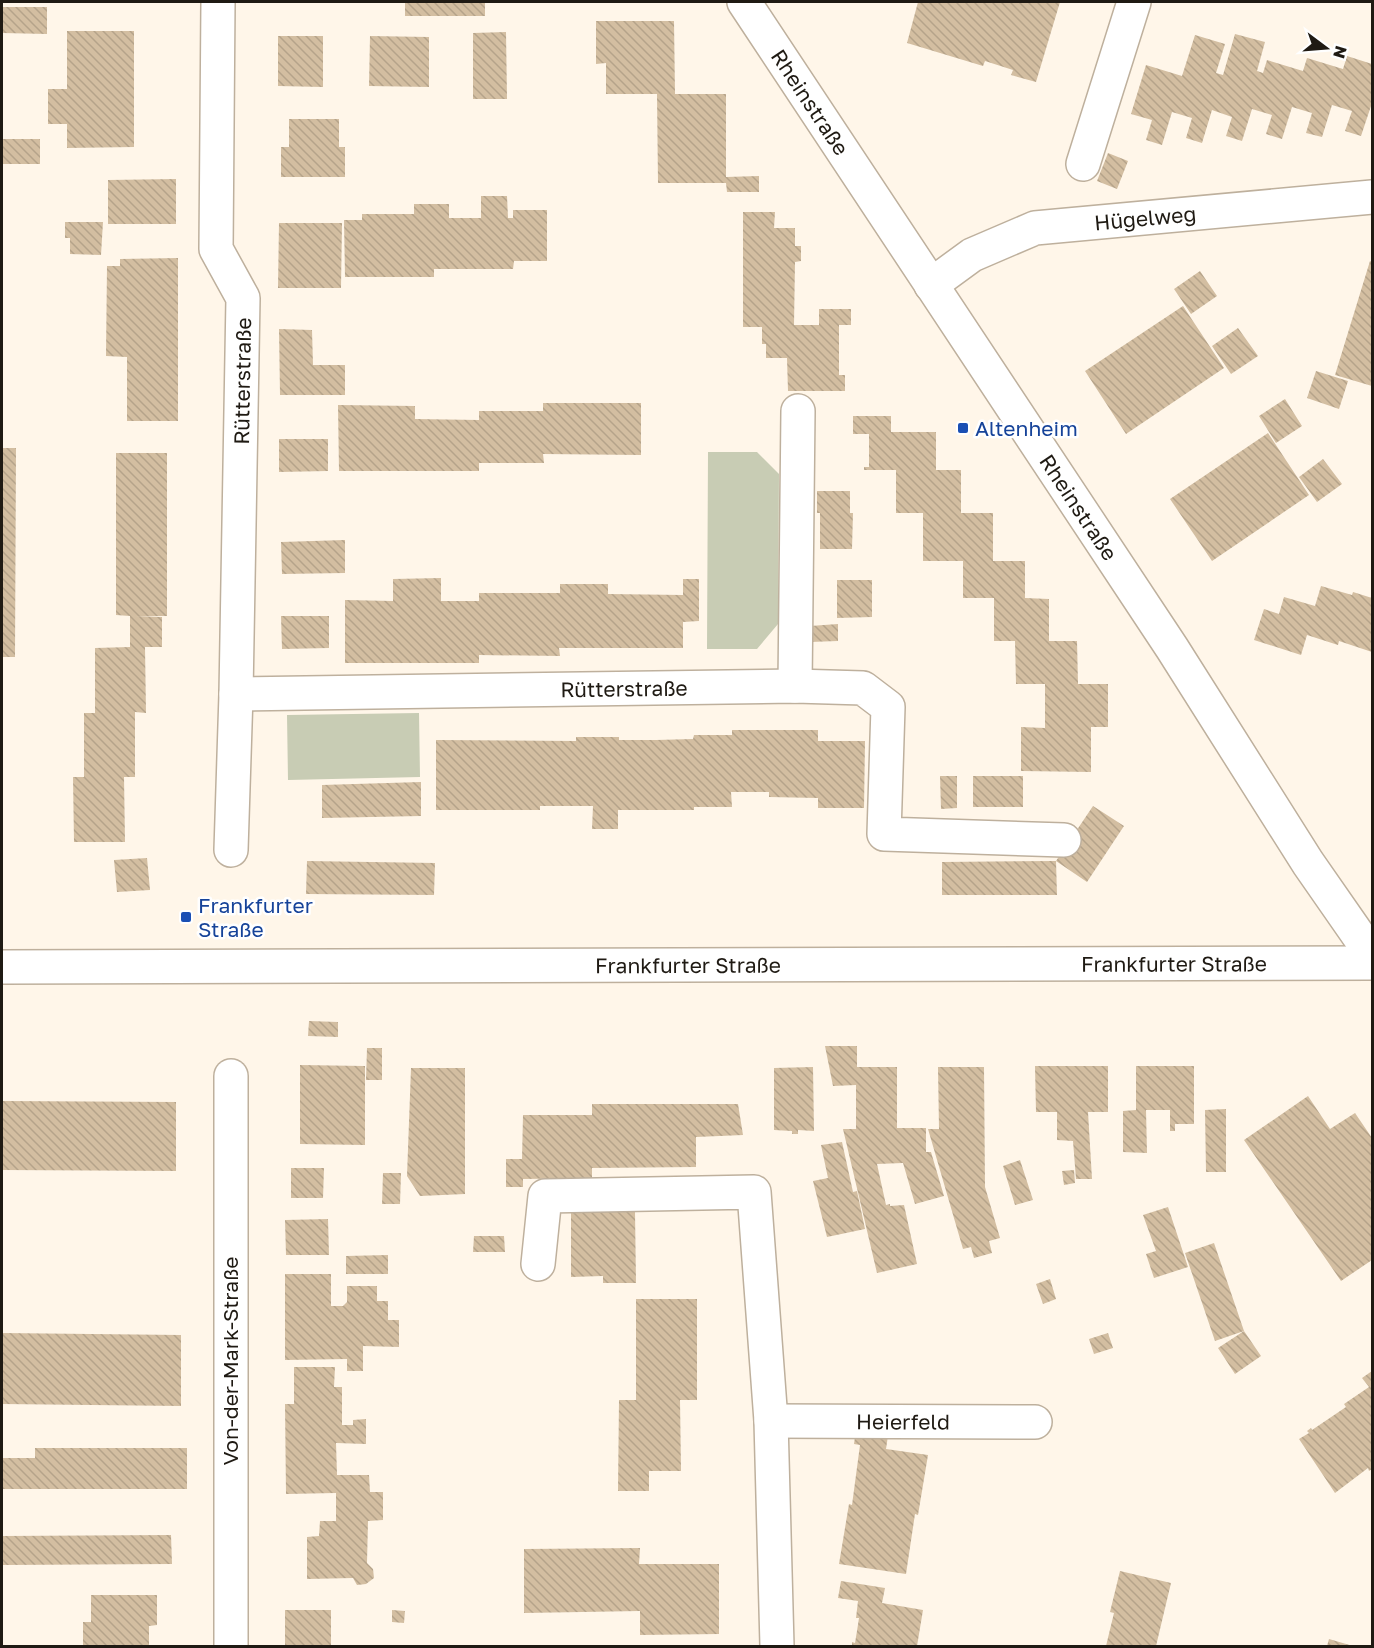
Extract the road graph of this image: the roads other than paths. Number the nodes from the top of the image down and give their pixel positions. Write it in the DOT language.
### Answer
graph roads {
  1 [pos="218,2"];
  2 [pos="744,2"];
  3 [pos="1134,2"];
  4 [pos="1083,164"];
  5 [pos="1372,197"];
  6 [pos="931,285"];
  7 [pos="798,411"];
  8 [pos="795,686"];
  9 [pos="236,694"];
  10 [pos="1064,840"];
  11 [pos="231,850"];
  12 [pos="1372,955"];
  13 [pos="1372,963"];
  14 [pos="2,968"];
  15 [pos="231,1076"];
  16 [pos="538,1264"];
  17 [pos="771,1421"];
  18 [pos="1035,1422"];
  19 [pos="231,1647"];
  20 [pos="777,1647"];
  1 -- 9 [label="street, Rütterstraße"];
  2 -- 6 [label="street, Rheinstraße"];
  3 -- 4 [label="street"];
  5 -- 6 [label="street, Hügelweg"];
  6 -- 12 [label="street, Rheinstraße"];
  7 -- 8 [label="street"];
  8 -- 9 [label="street, Rütterstraße"];
  8 -- 10 [label="street, Rütterstraße"];
  9 -- 11 [label="street, Rütterstraße"];
  13 -- 14 [label="street, Frankfurter Straße"];
  15 -- 19 [label="street, Von-der-Mark-Straße"];
  16 -- 17 [label="street"];
  17 -- 18 [label="street, Heierfeld"];
  17 -- 20 [label="street"];
}
